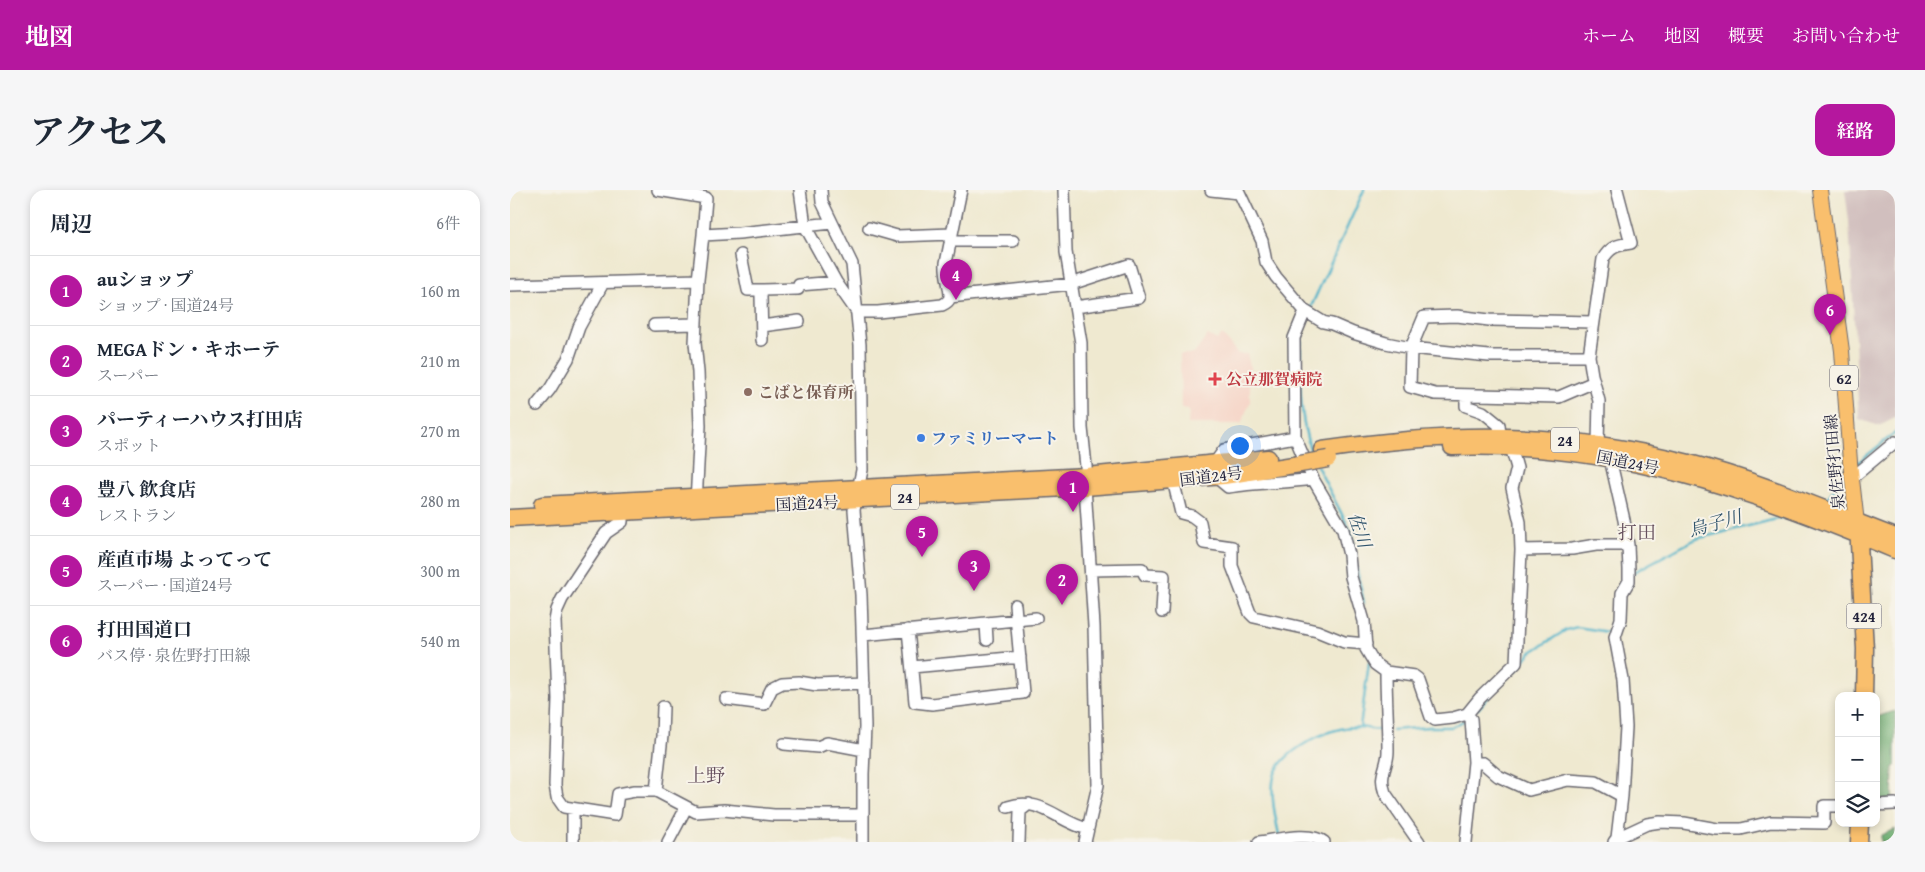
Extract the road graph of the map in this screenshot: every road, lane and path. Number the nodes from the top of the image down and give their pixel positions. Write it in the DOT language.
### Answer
graph roads {
  1 [pos="658,190"];
  2 [pos="800,190"];
  3 [pos="821,190"];
  4 [pos="961,190"];
  5 [pos="1064,190"];
  6 [pos="1211,190"];
  7 [pos="1616,190"];
  8 [pos="1820,190"];
  9 [pos="1239,191"];
  10 [pos="832,223"];
  11 [pos="805,226"];
  12 [pos="868,228"];
  13 [pos="703,235"];
  14 [pos="951,238"];
  15 [pos="1013,241"];
  16 [pos="741,255"];
  17 [pos="698,280"];
  18 [pos="836,282"];
  19 [pos="603,283"];
  20 [pos="1071,284"];
  21 [pos="510,285"];
  22 [pos="763,290"];
  23 [pos="950,297"];
  24 [pos="1075,307"];
  25 [pos="1305,311"];
  26 [pos="857,312"];
  27 [pos="799,322"];
  28 [pos="1594,322"];
  29 [pos="696,324"];
  30 [pos="654,325"];
  31 [pos="762,326"];
  32 [pos="762,340"];
  33 [pos="1411,348"];
  34 [pos="1589,356"];
  35 [pos="1594,382"];
  36 [pos="1466,396"];
  37 [pos="537,405"];
  38 [pos="1295,437"];
  39 [pos="1506,441"];
  40 [pos="1895,442"];
  41 [pos="1600,450"];
  42 [pos="1215,470"];
  43 [pos="1852,478"];
  44 [pos="1313,479"];
  45 [pos="1173,480"];
  46 [pos="1086,481"];
  47 [pos="858,494"];
  48 [pos="696,503"];
  49 [pos="510,507"];
  50 [pos="622,513"];
  51 [pos="510,518"];
  52 [pos="1858,529"];
  53 [pos="1895,537"];
  54 [pos="1628,545"];
  55 [pos="1521,550"];
  56 [pos="1895,550"];
  57 [pos="1091,570"];
  58 [pos="1015,606"];
  59 [pos="1162,612"];
  60 [pos="1036,618"];
  61 [pos="1017,620"];
  62 [pos="986,623"];
  63 [pos="908,630"];
  64 [pos="863,635"];
  65 [pos="987,640"];
  66 [pos="1366,648"];
  67 [pos="1020,658"];
  68 [pos="912,667"];
  69 [pos="1386,672"];
  70 [pos="864,683"];
  71 [pos="1864,692"];
  72 [pos="726,699"];
  73 [pos="663,707"];
  74 [pos="1469,716"];
  75 [pos="784,744"];
  76 [pos="864,750"];
  77 [pos="1474,762"];
  78 [pos="656,791"];
  79 [pos="1622,796"];
  80 [pos="1028,804"];
  81 [pos="1895,804"];
  82 [pos="1880,805"];
  83 [pos="1835,806"];
  84 [pos="1008,807"];
  85 [pos="686,808"];
  86 [pos="573,809"];
  87 [pos="863,815"];
  88 [pos="1860,827"];
  89 [pos="1088,830"];
  90 [pos="1616,840"];
  91 [pos="573,842"];
  92 [pos="668,842"];
  93 [pos="863,842"];
  94 [pos="1020,842"];
  95 [pos="1085,842"];
  96 [pos="1259,842"];
  97 [pos="1324,842"];
  98 [pos="1419,842"];
  99 [pos="1466,842"];
  100 [pos="1859,842"];
  1 -- 13 [label="street"];
  2 -- 11 [label="street"];
  3 -- 10 [label="street"];
  4 -- 14 [label="street"];
  5 -- 20 [label="street"];
  6 -- 9 [label="street"];
  7 -- 28 [label="street"];
  8 -- 43 [label="main road, 泉佐野打田線 / 62"];
  9 -- 25 [label="street"];
  10 -- 11 [label="street"];
  10 -- 26 [label="street"];
  11 -- 13 [label="street"];
  11 -- 18 [label="street"];
  12 -- 14 [label="street"];
  13 -- 17 [label="street"];
  14 -- 15 [label="street"];
  14 -- 23 [label="street"];
  16 -- 22 [label="street"];
  17 -- 19 [label="street"];
  17 -- 29 [label="street"];
  18 -- 22 [label="street"];
  18 -- 26 [label="street"];
  19 -- 21 [label="street"];
  19 -- 37 [label="street"];
  20 -- 23 [label="street"];
  20 -- 24 [label="street"];
  20 -- 24 [label="street"];
  22 -- 31 [label="street"];
  23 -- 26 [label="street"];
  24 -- 46 [label="street"];
  25 -- 33 [label="street"];
  25 -- 38 [label="street"];
  26 -- 47 [label="street"];
  27 -- 31 [label="street"];
  28 -- 33 [label="street"];
  28 -- 34 [label="street"];
  29 -- 30 [label="street"];
  29 -- 48 [label="street"];
  31 -- 32 [label="street"];
  33 -- 34 [label="street"];
  33 -- 36 [label="street"];
  34 -- 35 [label="street"];
  35 -- 36 [label="street"];
  35 -- 41 [label="street"];
  36 -- 39 [label="street"];
  38 -- 42 [label="street"];
  38 -- 44 [label="street"];
  39 -- 41 [label="highway, 国道24号 / 24"];
  39 -- 42 [label="highway, 国道24号 / 24, bridge"];
  39 -- 55 [label="street"];
  40 -- 43 [label="street"];
  41 -- 52 [label="highway, 国道24号 / 24"];
  41 -- 54 [label="street"];
  42 -- 44 [label="street"];
  42 -- 45 [label="highway, 国道24号 / 24"];
  42 -- 46 [label="highway, 国道24号 / 24"];
  43 -- 52 [label="main road, 泉佐野打田線 / 62"];
  44 -- 66 [label="street"];
  45 -- 46 [label="highway, 国道24号 / 24"];
  45 -- 66 [label="street"];
  46 -- 47 [label="highway, 国道24号 / 24"];
  46 -- 57 [label="street"];
  47 -- 48 [label="highway, 国道24号 / 24"];
  47 -- 64 [label="street"];
  48 -- 49 [label="highway, 国道24号 / 24"];
  48 -- 50 [label="highway, 国道24号 / 24"];
  50 -- 51 [label="highway, 国道24号 / 24"];
  50 -- 86 [label="street"];
  52 -- 53 [label="highway, 国道24号 / 24"];
  52 -- 56 [label="highway, 国道24号 / 24"];
  52 -- 71 [label="highway, 424"];
  54 -- 55 [label="street"];
  54 -- 79 [label="street"];
  55 -- 74 [label="street"];
  57 -- 59 [label="street"];
  57 -- 89 [label="street"];
  58 -- 61 [label="street"];
  60 -- 61 [label="street"];
  61 -- 62 [label="street"];
  61 -- 67 [label="street"];
  62 -- 63 [label="street"];
  62 -- 65 [label="street"];
  63 -- 64 [label="street"];
  63 -- 68 [label="street"];
  64 -- 70 [label="street"];
  66 -- 69 [label="street"];
  67 -- 68 [label="street"];
  67 -- 68 [label="street"];
  69 -- 74 [label="street"];
  69 -- 98 [label="street"];
  70 -- 72 [label="street"];
  70 -- 76 [label="street"];
  73 -- 78 [label="street"];
  74 -- 77 [label="street"];
  75 -- 76 [label="street"];
  76 -- 87 [label="street"];
  77 -- 79 [label="street"];
  77 -- 99 [label="street"];
  78 -- 85 [label="street"];
  78 -- 86 [label="street"];
  79 -- 90 [label="street"];
  80 -- 84 [label="street"];
  80 -- 89 [label="street"];
  80 -- 94 [label="street"];
  81 -- 82 [label="street"];
  83 -- 90 [label="street"];
  85 -- 87 [label="street"];
  85 -- 92 [label="street"];
  86 -- 91 [label="street"];
  87 -- 93 [label="street"];
  88 -- 100 [label="highway"];
  89 -- 95 [label="street"];
  96 -- 97 [label="street"];
}
